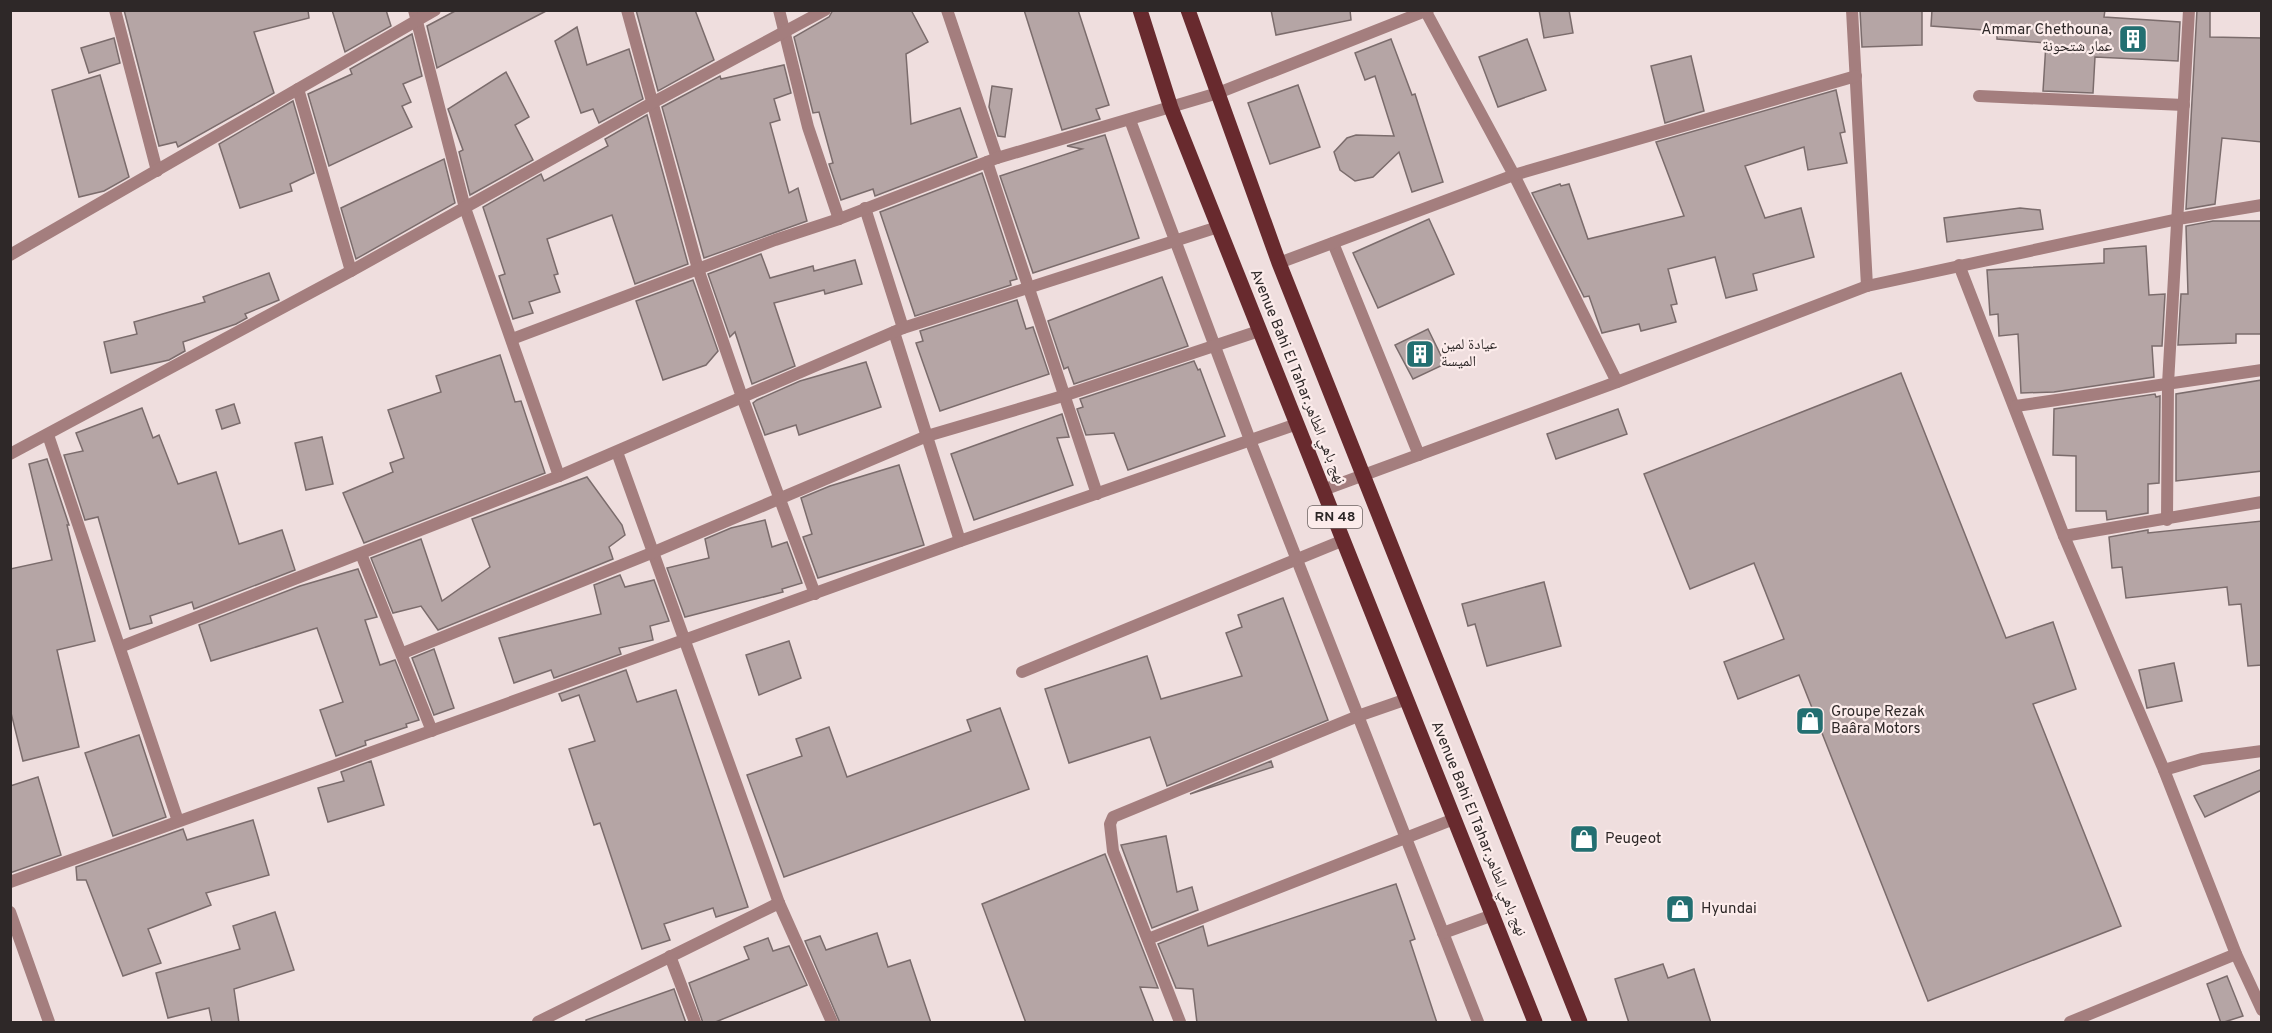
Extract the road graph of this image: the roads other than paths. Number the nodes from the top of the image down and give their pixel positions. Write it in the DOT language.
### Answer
graph roads {
  1 [pos="115,10"];
  2 [pos="435,10"];
  3 [pos="627,10"];
  4 [pos="779,10"];
  5 [pos="825,10"];
  6 [pos="947,10"];
  7 [pos="1140,10"];
  8 [pos="1188,10"];
  9 [pos="1852,10"];
  10 [pos="2189,10"];
  11 [pos="1426,11"];
  12 [pos="416,16"];
  13 [pos="784,32"];
  14 [pos="1856,76"];
  15 [pos="298,89"];
  16 [pos="1218,93"];
  17 [pos="1979,96"];
  18 [pos="652,103"];
  19 [pos="2184,105"];
  20 [pos="1171,108"];
  21 [pos="1130,120"];
  22 [pos="992,160"];
  23 [pos="157,171"];
  24 [pos="1514,175"];
  25 [pos="2262,205"];
  26 [pos="465,207"];
  27 [pos="865,208"];
  28 [pos="839,219"];
  29 [pos="2178,219"];
  30 [pos="1218,227"];
  31 [pos="1176,241"];
  32 [pos="1333,243"];
  33 [pos="10,255"];
  34 [pos="1279,263"];
  35 [pos="1959,265"];
  36 [pos="698,269"];
  37 [pos="351,271"];
  38 [pos="1868,286"];
  39 [pos="1030,289"];
  40 [pos="898,330"];
  41 [pos="1259,331"];
  42 [pos="512,339"];
  43 [pos="1215,345"];
  44 [pos="2262,370"];
  45 [pos="1617,382"];
  46 [pos="2168,384"];
  47 [pos="1063,396"];
  48 [pos="742,397"];
  49 [pos="2016,406"];
  50 [pos="1297,424"];
  51 [pos="48,435"];
  52 [pos="927,436"];
  53 [pos="1250,440"];
  54 [pos="617,452"];
  55 [pos="10,454"];
  56 [pos="1419,455"];
  57 [pos="559,476"];
  58 [pos="1364,476"];
  59 [pos="1323,490"];
  60 [pos="1097,494"];
  61 [pos="780,499"];
  62 [pos="2262,502"];
  63 [pos="2167,520"];
  64 [pos="2064,536"];
  65 [pos="1344,540"];
  66 [pos="960,541"];
  67 [pos="654,552"];
  68 [pos="361,554"];
  69 [pos="1297,559"];
  70 [pos="815,594"];
  71 [pos="684,641"];
  72 [pos="120,647"];
  73 [pos="403,653"];
  74 [pos="1022,672"];
  75 [pos="1407,699"];
  76 [pos="1358,716"];
  77 [pos="432,731"];
  78 [pos="2262,751"];
  79 [pos="2164,770"];
  80 [pos="1454,819"];
  81 [pos="178,821"];
  82 [pos="1405,836"];
  83 [pos="10,882"];
  84 [pos="779,903"];
  85 [pos="10,912"];
  86 [pos="1493,915"];
  87 [pos="1443,933"];
  88 [pos="1148,939"];
  89 [pos="2236,954"];
  90 [pos="670,956"];
  91 [pos="2262,1010"];
  92 [pos="49,1023"];
  93 [pos="538,1023"];
  94 [pos="695,1023"];
  95 [pos="832,1023"];
  96 [pos="1180,1023"];
  97 [pos="1478,1023"];
  98 [pos="1535,1023"];
  99 [pos="1580,1023"];
  100 [pos="2070,1023"];
  1 -- 23 [label="street"];
  2 -- 12 [label="street"];
  3 -- 18 [label="street"];
  4 -- 13 [label="street"];
  5 -- 13 [label="street"];
  6 -- 22 [label="street"];
  7 -- 20 [label="main road, Avenue Bahi El Tahar,نهج باهي الطاهر / RN 48"];
  8 -- 16 [label="main road, Avenue Bahi El Tahar,نهج باهي الطاهر / RN 48"];
  9 -- 14 [label="street"];
  10 -- 19 [label="street"];
  11 -- 16 [label="street"];
  11 -- 24 [label="street"];
  12 -- 15 [label="street"];
  12 -- 26 [label="street"];
  13 -- 18 [label="street"];
  13 -- 28 [label="street"];
  14 -- 24 [label="street"];
  14 -- 38 [label="street"];
  15 -- 23 [label="street"];
  15 -- 37 [label="street"];
  16 -- 20 [label="street"];
  16 -- 34 [label="main road, Avenue Bahi El Tahar,نهج باهي الطاهر / RN 48"];
  17 -- 19 [label="street"];
  18 -- 26 [label="street"];
  18 -- 36 [label="street"];
  19 -- 29 [label="street"];
  20 -- 21 [label="street"];
  20 -- 30 [label="main road, Avenue Bahi El Tahar,نهج باهي الطاهر / RN 48"];
  21 -- 22 [label="street"];
  21 -- 31 [label="street"];
  22 -- 27 [label="street"];
  22 -- 39 [label="street"];
  23 -- 33 [label="street"];
  24 -- 32 [label="street"];
  24 -- 45 [label="street"];
  25 -- 29 [label="street"];
  26 -- 37 [label="street"];
  26 -- 42 [label="street"];
  27 -- 28 [label="street"];
  27 -- 40 [label="street"];
  28 -- 36 [label="street"];
  29 -- 35 [label="street"];
  29 -- 46 [label="street"];
  30 -- 31 [label="street"];
  30 -- 41 [label="main road, Avenue Bahi El Tahar,نهج باهي الطاهر / RN 48"];
  31 -- 39 [label="street"];
  31 -- 43 [label="street"];
  32 -- 34 [label="street"];
  32 -- 56 [label="street"];
  34 -- 58 [label="main road, Avenue Bahi El Tahar,نهج باهي الطاهر / RN 48"];
  35 -- 38 [label="street"];
  35 -- 49 [label="street"];
  36 -- 42 [label="street"];
  36 -- 48 [label="street"];
  37 -- 51 [label="street"];
  38 -- 45 [label="street"];
  39 -- 40 [label="street"];
  39 -- 47 [label="street"];
  40 -- 48 [label="street"];
  40 -- 52 [label="street"];
  41 -- 43 [label="street"];
  41 -- 50 [label="main road, Avenue Bahi El Tahar,نهج باهي الطاهر / RN 48"];
  42 -- 57 [label="street"];
  43 -- 47 [label="street"];
  43 -- 53 [label="street"];
  44 -- 46 [label="street"];
  45 -- 56 [label="street"];
  46 -- 49 [label="street"];
  46 -- 63 [label="street"];
  47 -- 52 [label="street"];
  47 -- 60 [label="street"];
  48 -- 54 [label="street"];
  48 -- 61 [label="street"];
  49 -- 64 [label="street"];
  50 -- 53 [label="street"];
  50 -- 59 [label="main road, Avenue Bahi El Tahar,نهج باهي الطاهر / RN 48"];
  51 -- 55 [label="street"];
  51 -- 72 [label="street"];
  52 -- 61 [label="street"];
  52 -- 66 [label="street"];
  53 -- 60 [label="street"];
  53 -- 69 [label="street"];
  54 -- 57 [label="street"];
  54 -- 67 [label="street"];
  56 -- 58 [label="street"];
  57 -- 68 [label="street"];
  58 -- 59 [label="street"];
  58 -- 99 [label="main road, Avenue Bahi El Tahar,نهج باهي الطاهر / RN 48"];
  59 -- 65 [label="main road, Avenue Bahi El Tahar,نهج باهي الطاهر / RN 48"];
  60 -- 66 [label="street"];
  61 -- 67 [label="street"];
  61 -- 70 [label="street"];
  62 -- 63 [label="street"];
  63 -- 64 [label="street"];
  64 -- 79 [label="street"];
  65 -- 69 [label="street"];
  65 -- 75 [label="main road, Avenue Bahi El Tahar,نهج باهي الطاهر / RN 48"];
  66 -- 70 [label="street"];
  67 -- 71 [label="street"];
  67 -- 73 [label="street"];
  68 -- 72 [label="street"];
  68 -- 73 [label="street"];
  69 -- 74 [label="street"];
  69 -- 76 [label="street"];
  70 -- 71 [label="street"];
  71 -- 77 [label="street"];
  71 -- 84 [label="street"];
  72 -- 81 [label="street"];
  73 -- 77 [label="street"];
  75 -- 76 [label="street"];
  75 -- 80 [label="main road, Avenue Bahi El Tahar,نهج باهي الطاهر / RN 48"];
  76 -- 82 [label="street"];
  76 -- 88 [label="street"];
  77 -- 81 [label="street"];
  78 -- 79 [label="street"];
  79 -- 89 [label="street"];
  80 -- 82 [label="street"];
  80 -- 86 [label="main road, Avenue Bahi El Tahar,نهج باهي الطاهر / RN 48"];
  81 -- 83 [label="street"];
  82 -- 87 [label="street"];
  82 -- 88 [label="street"];
  84 -- 90 [label="street"];
  84 -- 95 [label="street"];
  85 -- 92 [label="street"];
  86 -- 87 [label="street"];
  86 -- 98 [label="main road, Avenue Bahi El Tahar,نهج باهي الطاهر / RN 48"];
  87 -- 97 [label="street"];
  88 -- 96 [label="street"];
  89 -- 91 [label="street"];
  89 -- 100 [label="street"];
  90 -- 93 [label="street"];
  90 -- 94 [label="street"];
}
